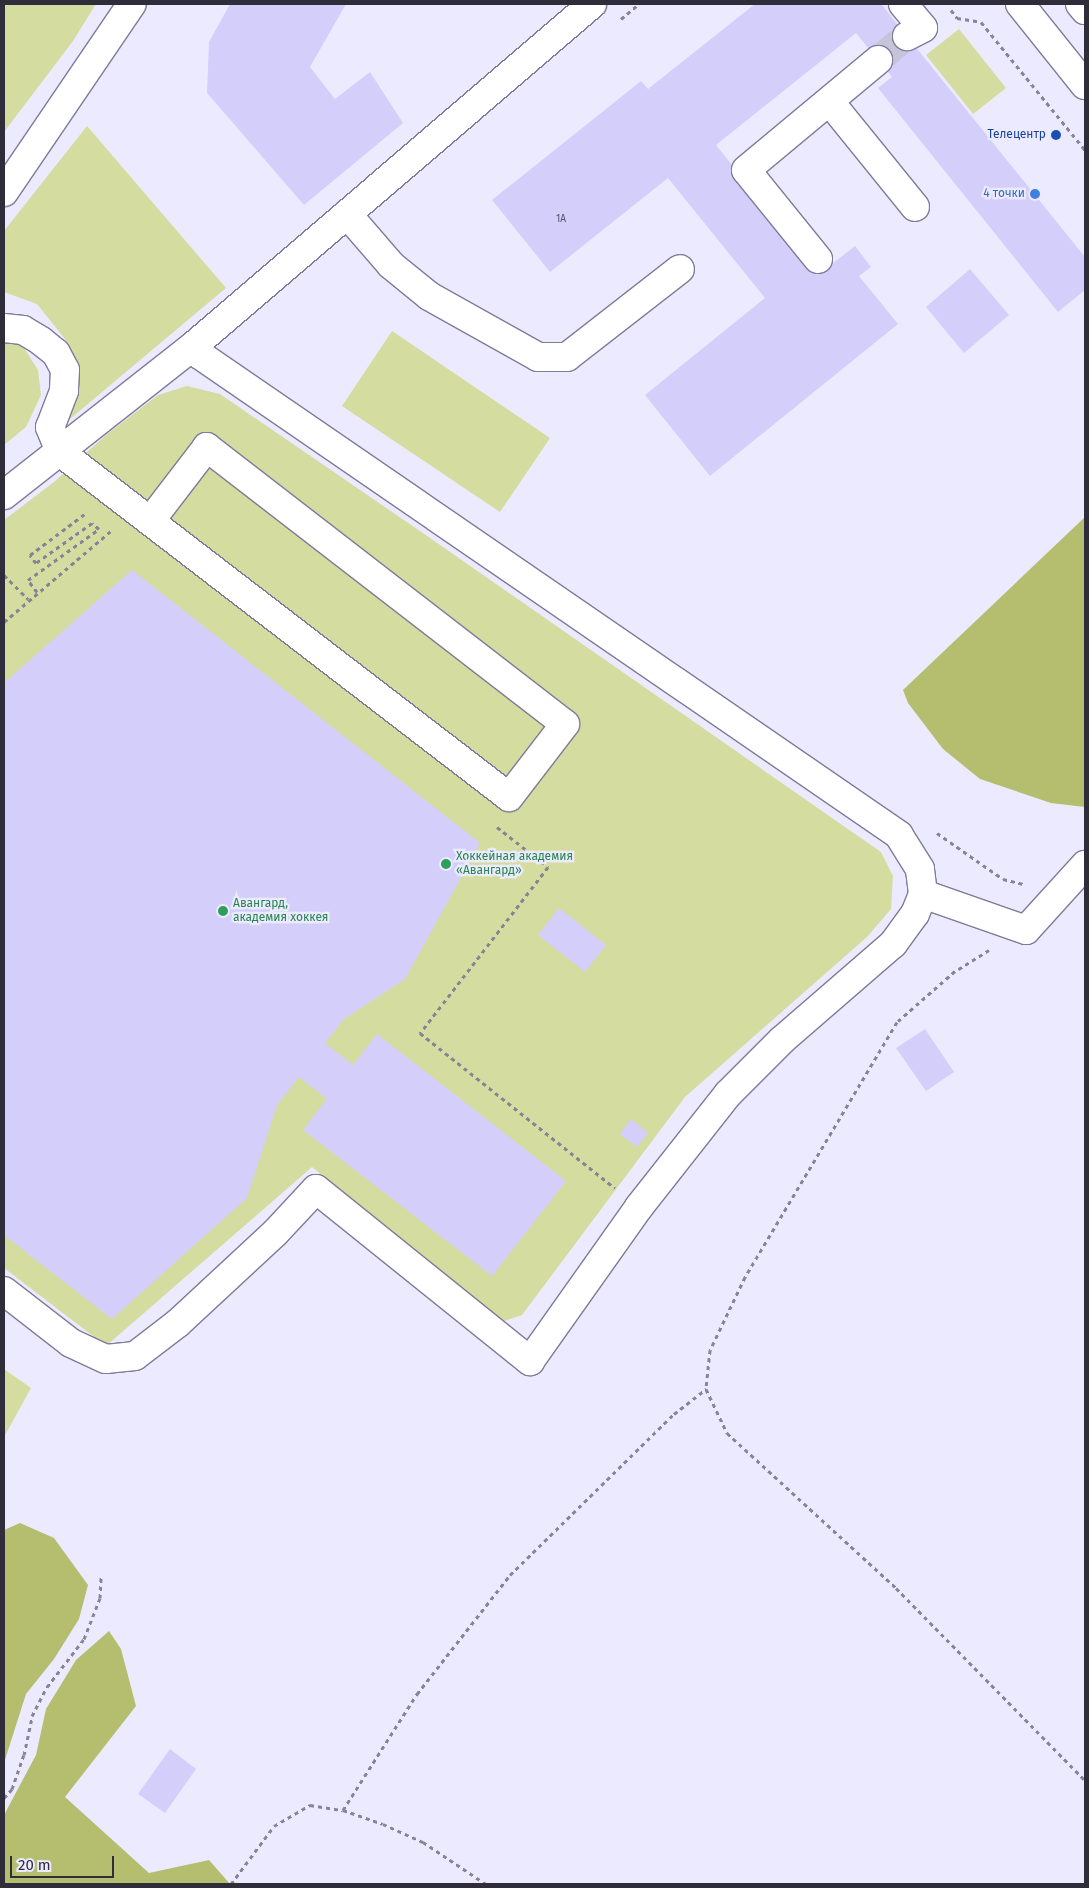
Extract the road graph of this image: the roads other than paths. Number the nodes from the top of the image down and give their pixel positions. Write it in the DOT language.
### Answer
graph roads {
  1 [pos="109,4"];
  2 [pos="132,4"];
  3 [pos="592,4"];
  4 [pos="903,4"];
  5 [pos="1020,4"];
  6 [pos="1080,4"];
  7 [pos="1085,10"];
  8 [pos="907,36"];
  9 [pos="878,60"];
  10 [pos="1085,85"];
  11 [pos="830,102"];
  12 [pos="4,160"];
  13 [pos="4,192"];
  14 [pos="915,207"];
  15 [pos="347,214"];
  16 [pos="818,259"];
  17 [pos="680,269"];
  18 [pos="4,328"];
  19 [pos="192,347"];
  20 [pos="60,452"];
  21 [pos="4,496"];
  22 [pos="151,520"];
  23 [pos="1085,865"];
  24 [pos="923,894"];
  25 [pos="4,1291"];
  1 -- 12 [label="main road"];
  2 -- 13 [label="main road"];
  3 -- 15 [label="main road"];
  4 -- 8 [label="main road"];
  5 -- 10 [label="main road"];
  6 -- 7 [label="main road"];
  9 -- 11 [label="main road"];
  11 -- 14 [label="main road"];
  11 -- 16 [label="main road"];
  15 -- 17 [label="main road"];
  15 -- 19 [label="main road"];
  18 -- 20 [label="main road"];
  19 -- 20 [label="main road"];
  19 -- 24 [label="main road"];
  20 -- 21 [label="main road"];
  20 -- 22 [label="main road"];
  22 -- 22 [label="main road"];
  23 -- 24 [label="main road"];
  24 -- 25 [label="main road"];
}
